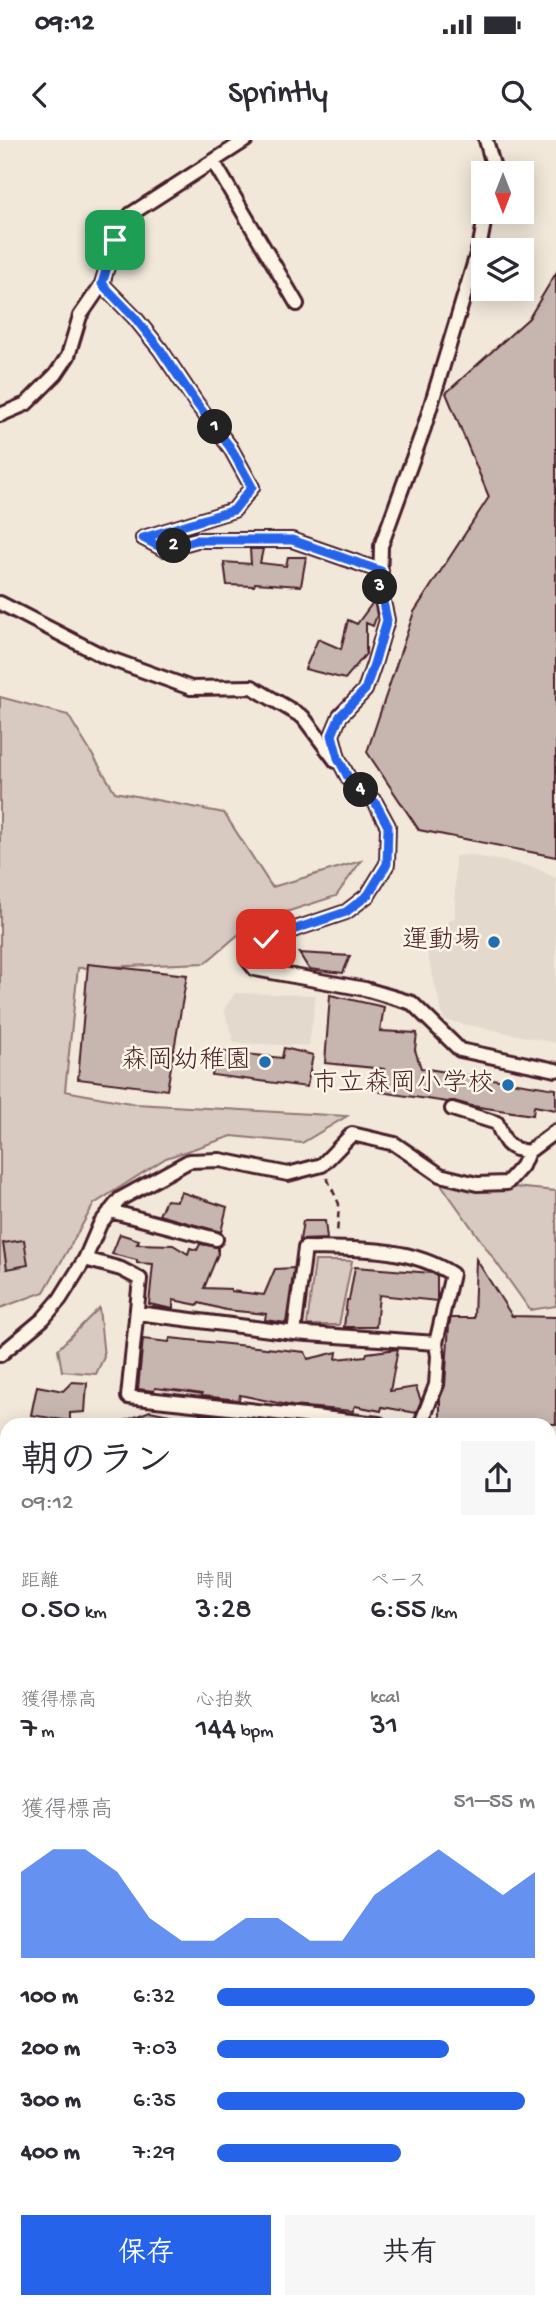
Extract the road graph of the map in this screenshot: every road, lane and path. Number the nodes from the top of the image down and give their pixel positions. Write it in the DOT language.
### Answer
graph roads {
  1 [pos="246,140"];
  2 [pos="486,140"];
  3 [pos="213,161"];
  4 [pos="492,161"];
  5 [pos="484,224"];
  6 [pos="102,284"];
  7 [pos="297,304"];
  8 [pos="0,415"];
  9 [pos="381,571"];
  10 [pos="0,603"];
  11 [pos="349,779"];
  12 [pos="556,1070"];
  13 [pos="452,1109"];
  14 [pos="556,1131"];
  15 [pos="528,1152"];
  16 [pos="322,1165"];
  17 [pos="110,1211"];
  18 [pos="216,1238"];
  19 [pos="336,1248"];
  20 [pos="85,1259"];
  21 [pos="137,1313"];
  22 [pos="294,1333"];
  23 [pos="436,1343"];
  24 [pos="0,1355"];
  25 [pos="323,1418"];
  26 [pos="423,1418"];
  1 -- 3 [label="street"];
  2 -- 4 [label="street"];
  3 -- 6 [label="street"];
  3 -- 7 [label="street"];
  5 -- 9 [label="street"];
  6 -- 8 [label="street"];
  6 -- 9 [label="street"];
  9 -- 11 [label="street"];
  10 -- 11 [label="street"];
  11 -- 12 [label="street"];
  13 -- 15 [label="street"];
  14 -- 15 [label="street"];
  15 -- 16 [label="street"];
  16 -- 17 [label="street"];
  16 -- 19 [label="path"];
  17 -- 18 [label="street"];
  17 -- 20 [label="street"];
  19 -- 22 [label="street"];
  19 -- 23 [label="street"];
  20 -- 21 [label="street"];
  20 -- 24 [label="street"];
  21 -- 22 [label="street"];
  21 -- 25 [label="street"];
  22 -- 23 [label="street"];
  23 -- 26 [label="street"];
}
